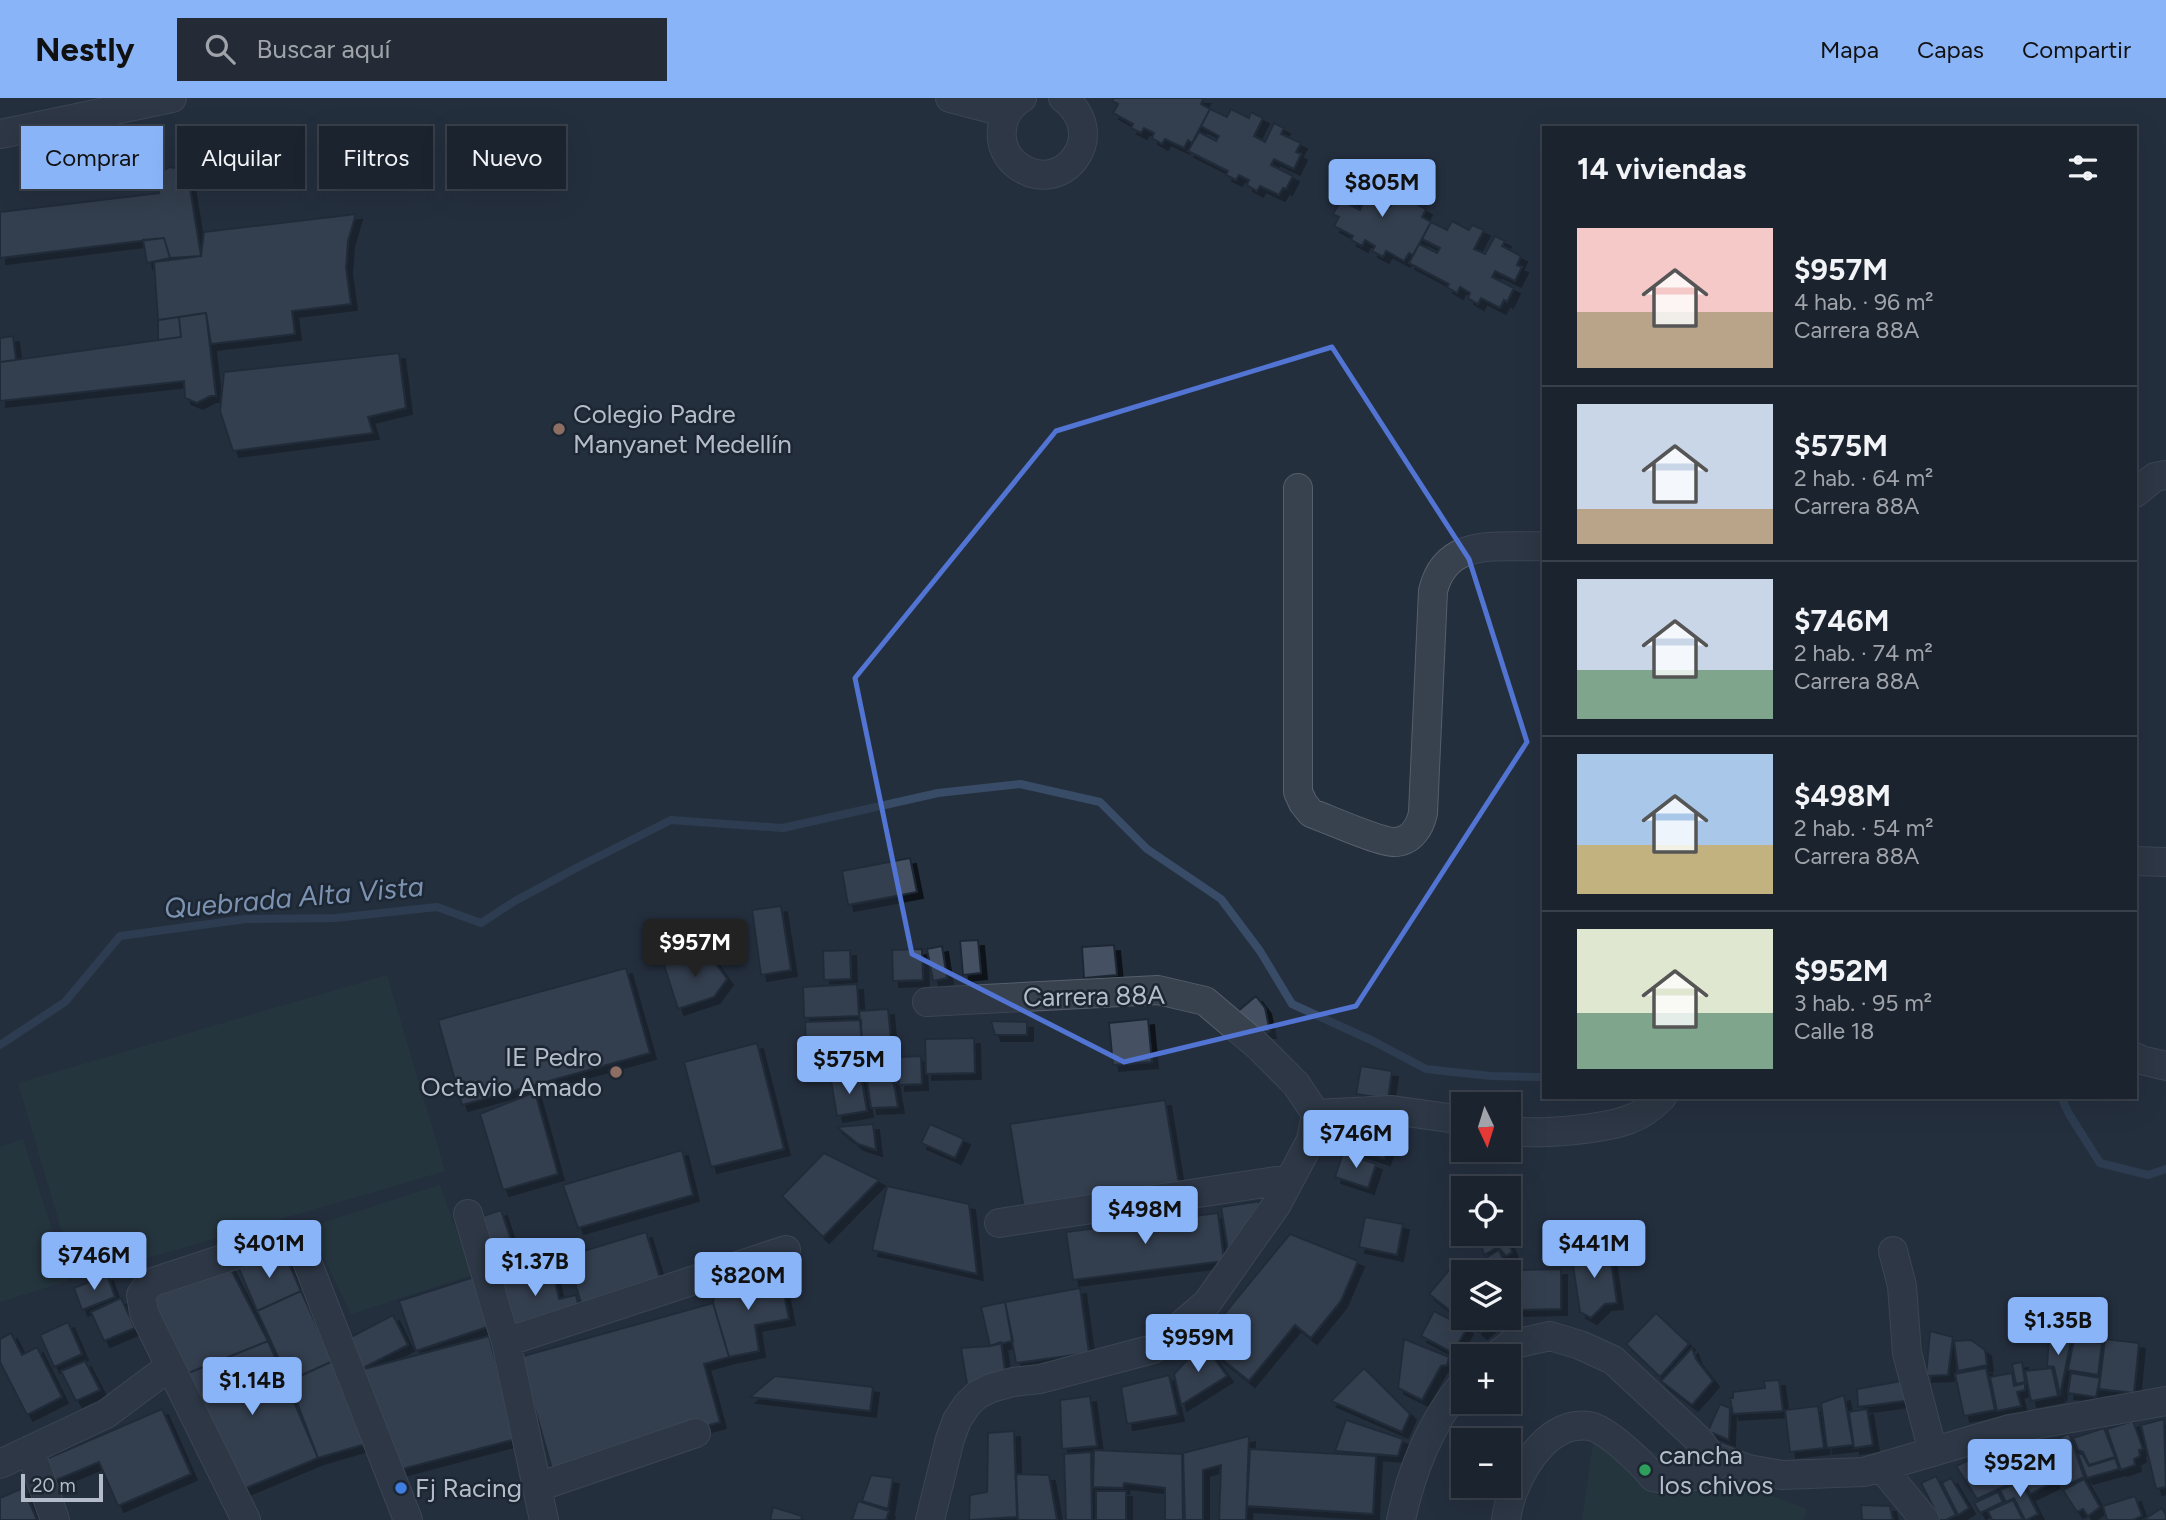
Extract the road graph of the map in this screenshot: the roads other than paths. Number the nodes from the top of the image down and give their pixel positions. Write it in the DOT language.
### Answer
graph roads {
  1 [pos="172,98"];
  2 [pos="950,98"];
  3 [pos="1063,98"];
  4 [pos="1015,106"];
  5 [pos="0,134"];
  6 [pos="2166,475"];
  7 [pos="1298,488"];
  8 [pos="2137,491"];
  9 [pos="1542,546"];
  10 [pos="2137,861"];
  11 [pos="2166,862"];
  12 [pos="927,1002"];
  13 [pos="2137,1058"];
  14 [pos="2166,1066"];
  15 [pos="1660,1099"];
  16 [pos="1317,1114"];
  17 [pos="1451,1118"];
  18 [pos="1521,1130"];
  19 [pos="1290,1179"];
  20 [pos="468,1214"];
  21 [pos="999,1223"];
  22 [pos="786,1250"];
  23 [pos="1893,1251"];
  24 [pos="506,1342"];
  25 [pos="1514,1344"];
  26 [pos="169,1367"];
  27 [pos="1451,1398"];
  28 [pos="2166,1401"];
  29 [pos="696,1433"];
  30 [pos="30,1450"];
  31 [pos="1933,1452"];
  32 [pos="1723,1460"];
  33 [pos="0,1464"];
  34 [pos="1882,1468"];
  35 [pos="538,1487"];
  36 [pos="55,1520"];
  37 [pos="246,1520"];
  38 [pos="408,1520"];
  39 [pos="544,1520"];
  40 [pos="930,1520"];
  41 [pos="1401,1520"];
  42 [pos="1506,1520"];
  43 [pos="1925,1520"];
  1 -- 5 [label="street"];
  2 -- 4 [label="street"];
  3 -- 4 [label="street"];
  6 -- 8 [label="street"];
  7 -- 9 [label="street"];
  10 -- 11 [label="street"];
  12 -- 16 [label="street, Carrera 88A"];
  13 -- 14 [label="street"];
  15 -- 18 [label="street"];
  16 -- 17 [label="street"];
  16 -- 19 [label="street"];
  19 -- 21 [label="street"];
  19 -- 40 [label="street"];
  20 -- 24 [label="street"];
  22 -- 24 [label="street"];
  23 -- 31 [label="street"];
  24 -- 35 [label="street"];
  25 -- 32 [label="street"];
  26 -- 30 [label="street"];
  26 -- 37 [label="street"];
  26 -- 38 [label="street"];
  27 -- 41 [label="street"];
  28 -- 31 [label="street"];
  29 -- 35 [label="street"];
  30 -- 33 [label="street"];
  30 -- 36 [label="street"];
  31 -- 34 [label="street"];
  32 -- 34 [label="street"];
  32 -- 42 [label="street"];
  34 -- 43 [label="street"];
  35 -- 39 [label="street"];
}
